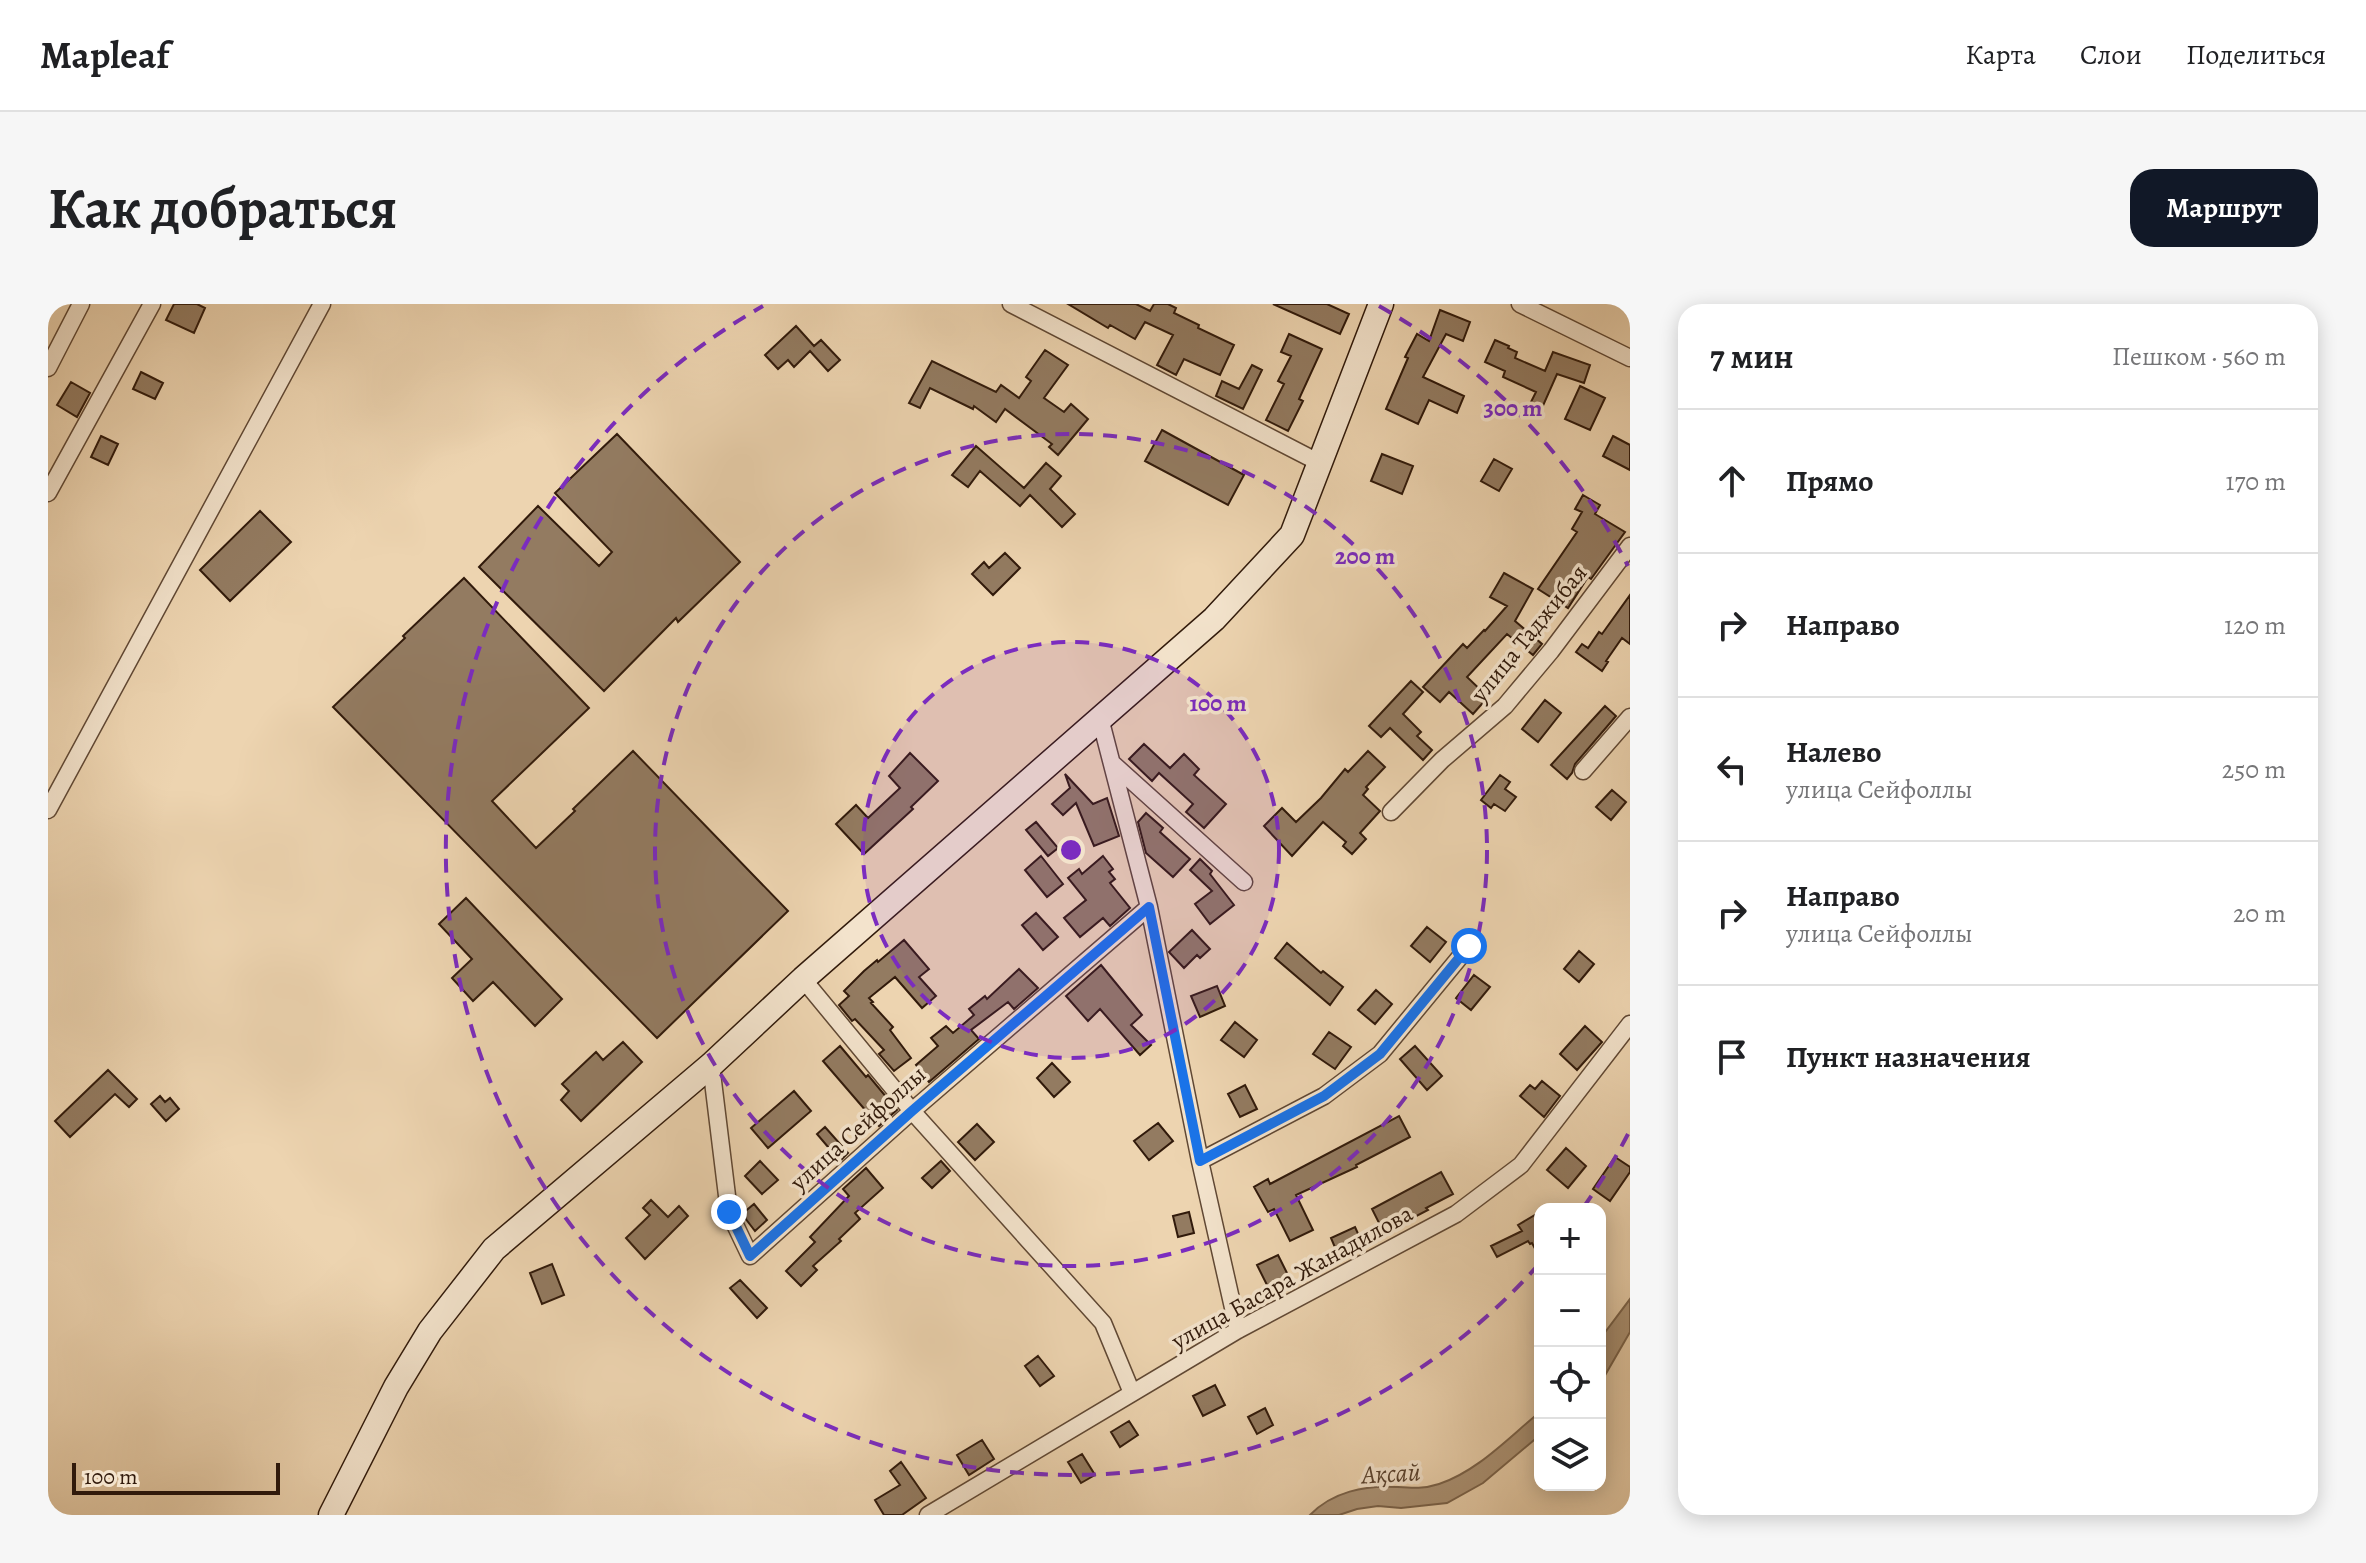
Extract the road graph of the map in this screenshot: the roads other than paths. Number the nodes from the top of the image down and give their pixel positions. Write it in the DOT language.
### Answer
graph roads {
  1 [pos="81,304"];
  2 [pos="152,304"];
  3 [pos="322,304"];
  4 [pos="1381,304"];
  5 [pos="1520,304"];
  6 [pos="1014,305"];
  7 [pos="1630,358"];
  8 [pos="48,368"];
  9 [pos="1320,463"];
  10 [pos="48,493"];
  11 [pos="1630,546"];
  12 [pos="1630,717"];
  13 [pos="1100,718"];
  14 [pos="1110,762"];
  15 [pos="1583,771"];
  16 [pos="48,810"];
  17 [pos="1391,812"];
  18 [pos="1244,882"];
  19 [pos="1149,907"];
  20 [pos="1469,946"];
  21 [pos="803,979"];
  22 [pos="1630,1024"];
  23 [pos="711,1065"];
  24 [pos="912,1111"];
  25 [pos="1200,1161"];
  26 [pos="1238,1330"];
  27 [pos="1132,1393"];
  28 [pos="331,1515"];
  29 [pos="928,1515"];
  1 -- 8 [label="street"];
  2 -- 10 [label="street"];
  3 -- 16 [label="street"];
  4 -- 9 [label="street"];
  5 -- 7 [label="street"];
  6 -- 9 [label="street"];
  9 -- 13 [label="street"];
  11 -- 17 [label="street, улица Таджибая"];
  12 -- 15 [label="street"];
  13 -- 14 [label="street"];
  13 -- 21 [label="street"];
  14 -- 18 [label="street"];
  14 -- 19 [label="street"];
  19 -- 24 [label="street, улица Сейфоллы"];
  19 -- 25 [label="street"];
  20 -- 25 [label="street"];
  21 -- 23 [label="street"];
  21 -- 24 [label="street"];
  22 -- 26 [label="street, улица Басара Жанадилова"];
  23 -- 24 [label="street, улица Сейфоллы"];
  23 -- 28 [label="street"];
  24 -- 27 [label="street"];
  25 -- 26 [label="street"];
  26 -- 27 [label="street, улица Басара Жанадилова"];
  27 -- 29 [label="street, улица Басара Жанадилова"];
}
